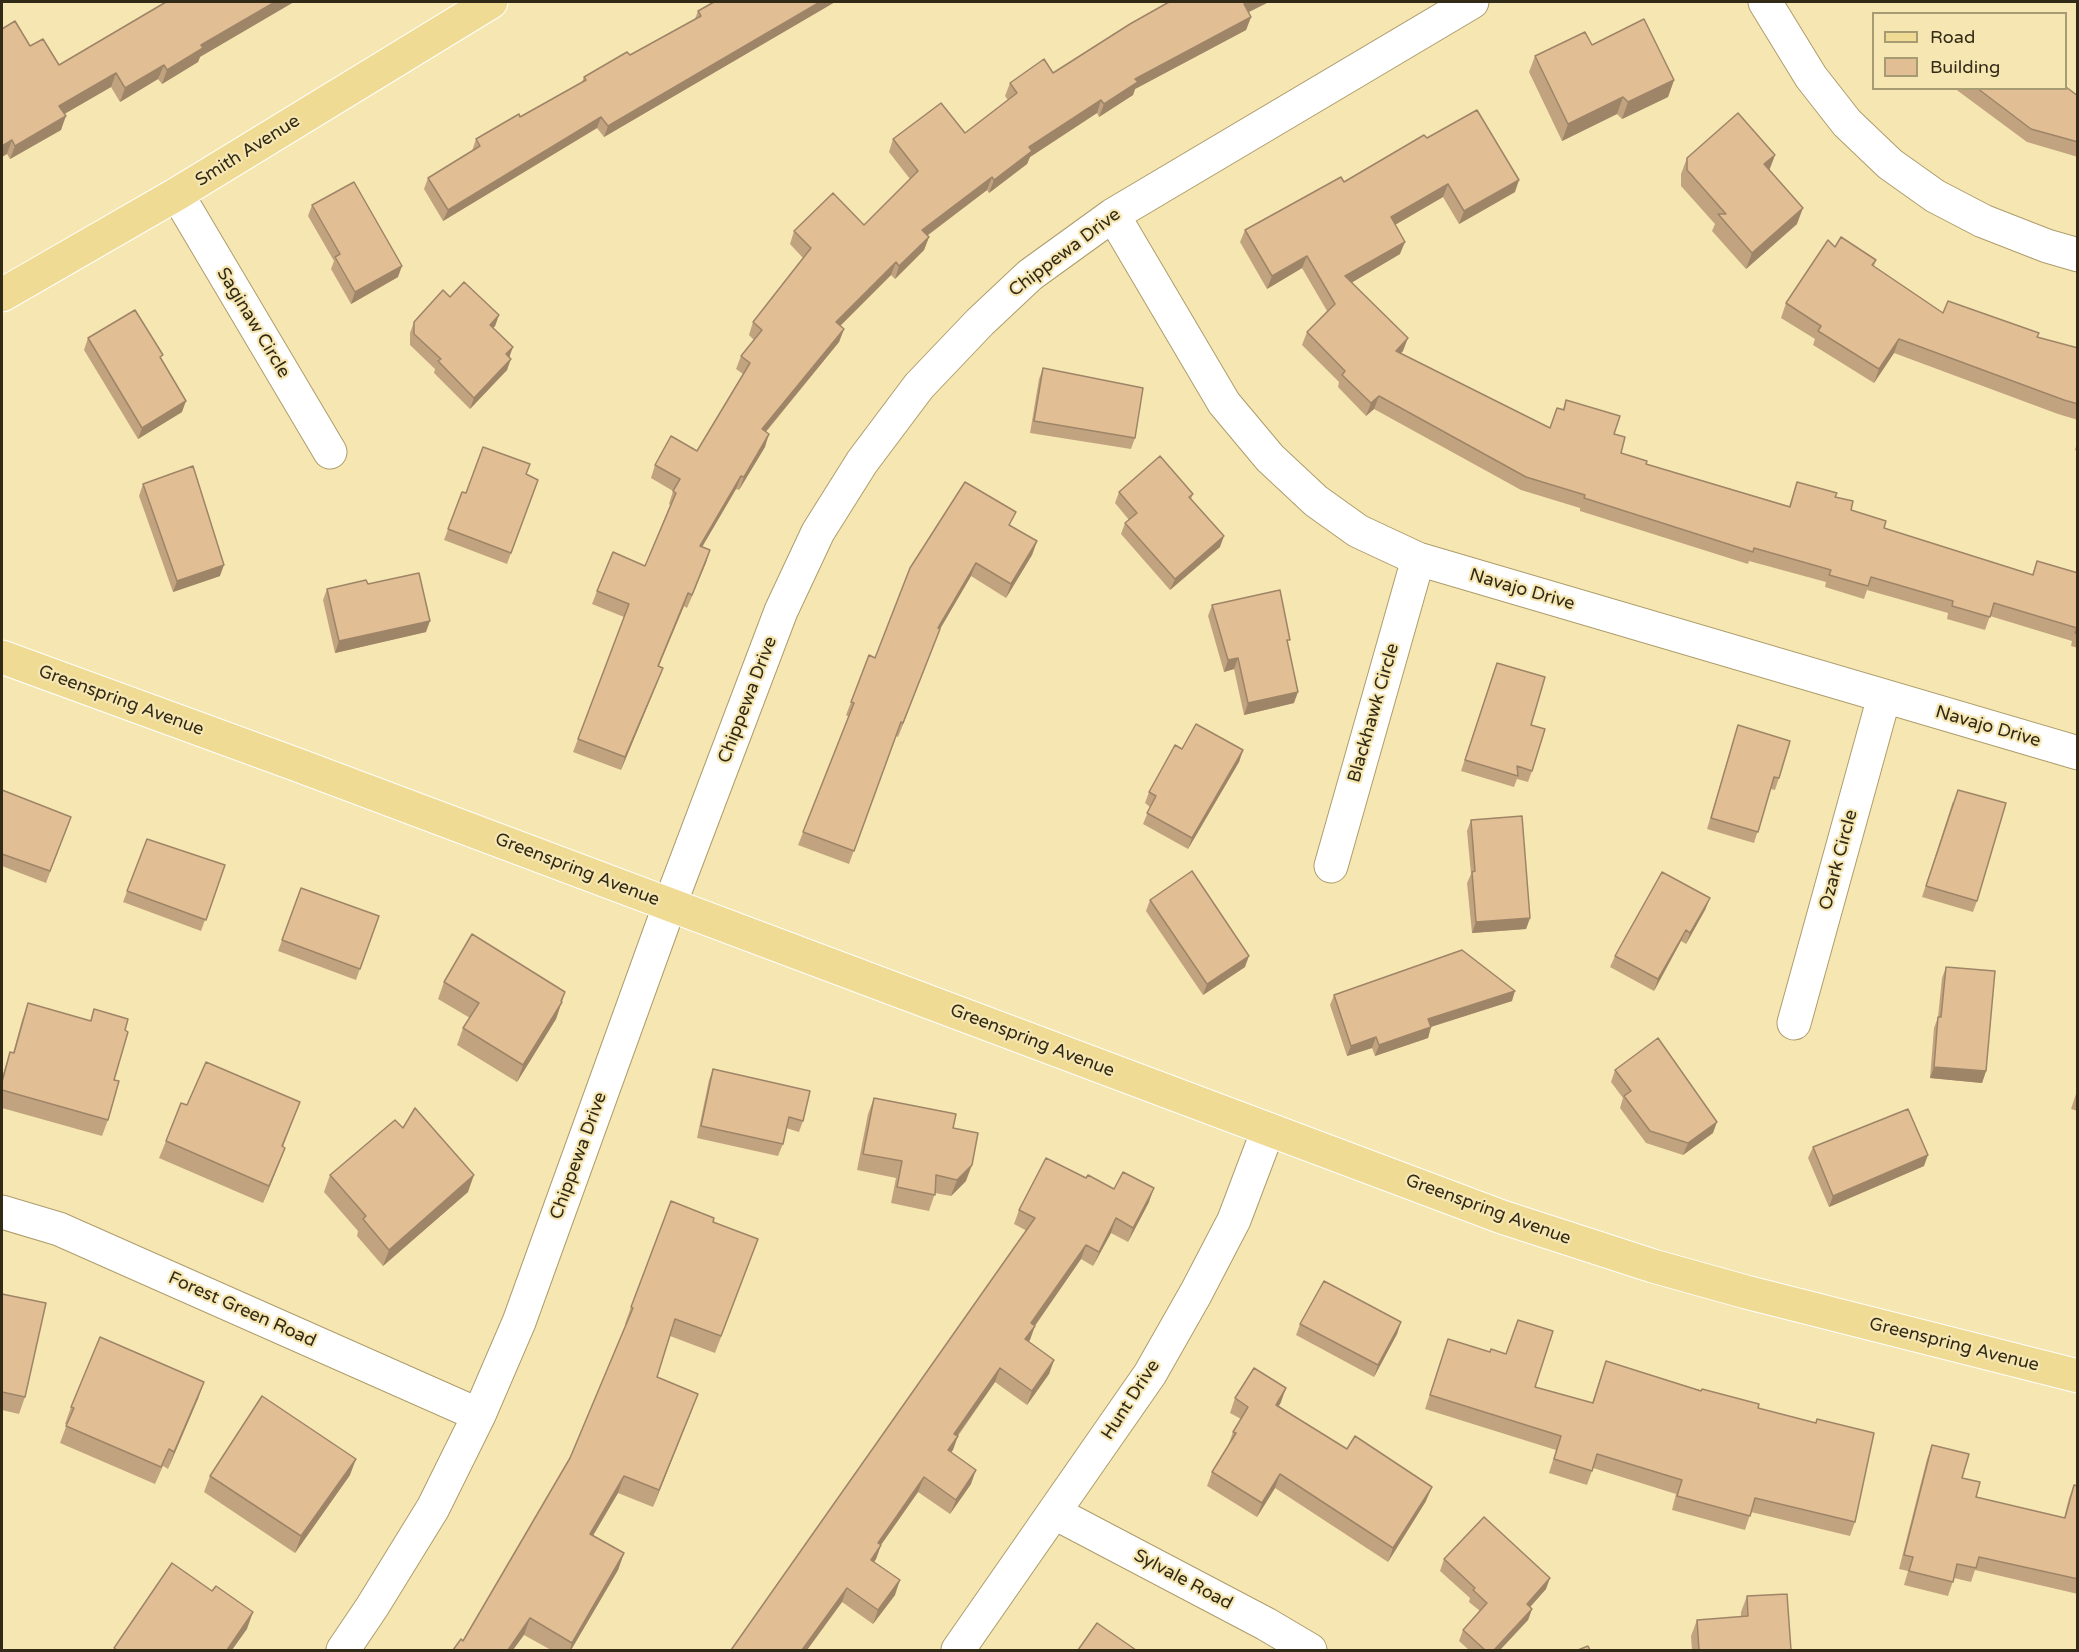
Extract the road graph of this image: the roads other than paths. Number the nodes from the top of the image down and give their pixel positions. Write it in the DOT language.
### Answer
graph roads {
  1 [pos="492,2"];
  2 [pos="1472,2"];
  3 [pos="1765,2"];
  4 [pos="177,194"];
  5 [pos="1113,215"];
  6 [pos="2078,255"];
  7 [pos="2,295"];
  8 [pos="330,452"];
  9 [pos="1418,559"];
  10 [pos="2,657"];
  11 [pos="1884,697"];
  12 [pos="2078,753"];
  13 [pos="1331,867"];
  14 [pos="670,904"];
  15 [pos="1794,1023"];
  16 [pos="1268,1130"];
  17 [pos="2,1212"];
  18 [pos="2078,1376"];
  19 [pos="479,1415"];
  20 [pos="1055,1513"];
  21 [pos="343,1650"];
  22 [pos="958,1650"];
  23 [pos="1310,1650"];
  1 -- 4 [label="main road, Smith Avenue"];
  2 -- 5 [label="street, Chippewa Drive"];
  3 -- 6 [label="street"];
  4 -- 7 [label="main road, Smith Avenue"];
  4 -- 8 [label="street, Saginaw Circle"];
  5 -- 9 [label="street, Navajo Drive"];
  5 -- 14 [label="street, Chippewa Drive"];
  9 -- 11 [label="street, Navajo Drive"];
  9 -- 13 [label="street, Blackhawk Circle"];
  10 -- 14 [label="main road, Greenspring Avenue"];
  11 -- 12 [label="street, Navajo Drive"];
  11 -- 15 [label="street, Ozark Circle"];
  14 -- 16 [label="main road, Greenspring Avenue"];
  14 -- 19 [label="street, Chippewa Drive"];
  16 -- 18 [label="main road, Greenspring Avenue"];
  16 -- 20 [label="street, Hunt Drive"];
  17 -- 19 [label="street, Forest Green Road"];
  19 -- 21 [label="street, Chippewa Drive"];
  20 -- 22 [label="street, Hunt Drive"];
  20 -- 23 [label="street, Sylvale Road"];
}
